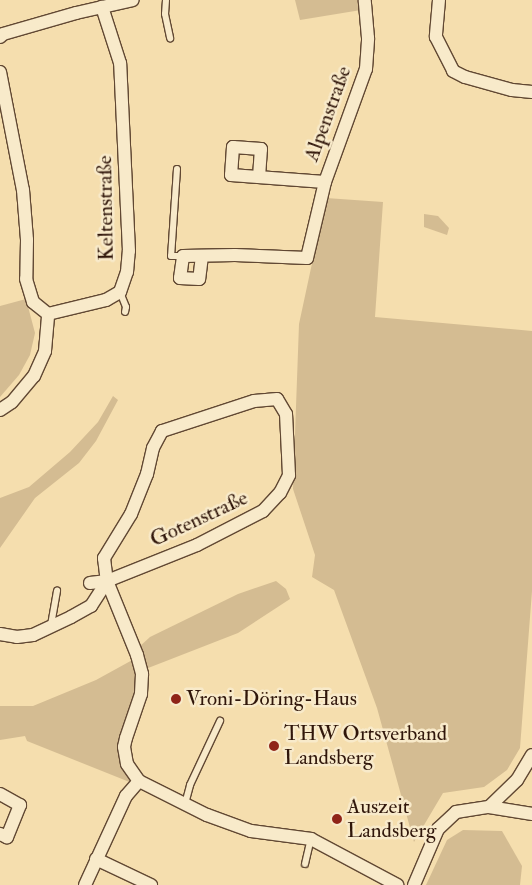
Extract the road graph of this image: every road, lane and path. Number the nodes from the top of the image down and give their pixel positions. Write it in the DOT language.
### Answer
graph roads {
  1 [pos="134,0"];
  2 [pos="166,0"];
  3 [pos="365,0"];
  4 [pos="439,0"];
  5 [pos="102,7"];
  6 [pos="0,37"];
  7 [pos="170,38"];
  8 [pos="0,72"];
  9 [pos="532,92"];
  10 [pos="177,170"];
  11 [pos="259,177"];
  12 [pos="325,182"];
  13 [pos="183,256"];
  14 [pos="202,256"];
  15 [pos="120,292"];
  16 [pos="125,312"];
  17 [pos="48,314"];
  18 [pos="0,410"];
  19 [pos="107,581"];
  20 [pos="90,583"];
  21 [pos="57,591"];
  22 [pos="51,625"];
  23 [pos="0,634"];
  24 [pos="220,720"];
  25 [pos="532,755"];
  26 [pos="139,781"];
  27 [pos="0,794"];
  28 [pos="185,804"];
  29 [pos="489,807"];
  30 [pos="532,814"];
  31 [pos="0,834"];
  32 [pos="311,839"];
  33 [pos="96,859"];
  34 [pos="304,864"];
  35 [pos="85,885"];
  36 [pos="151,885"];
  37 [pos="398,885"];
  38 [pos="414,885"];
  1 -- 5 [label="street"];
  2 -- 7 [label="lane"];
  3 -- 12 [label="street, Alpenstraße"];
  4 -- 9 [label="street"];
  5 -- 6 [label="street"];
  5 -- 15 [label="street, Keltenstraße"];
  8 -- 17 [label="street"];
  10 -- 13 [label="lane"];
  11 -- 12 [label="street, Alpenstraße"];
  12 -- 14 [label="street, Alpenstraße"];
  13 -- 14 [label="street, Alpenstraße"];
  13 -- 14 [label="street"];
  15 -- 16 [label="lane"];
  15 -- 17 [label="street, Keltenstraße"];
  17 -- 18 [label="street"];
  19 -- 19 [label="street, Gotenstraße"];
  19 -- 20 [label="street, Gotenstraße"];
  19 -- 22 [label="street"];
  19 -- 26 [label="street, Gotenstraße"];
  21 -- 22 [label="lane"];
  22 -- 23 [label="street"];
  24 -- 28 [label="lane"];
  25 -- 29 [label="street"];
  26 -- 28 [label="street"];
  26 -- 33 [label="street"];
  27 -- 31 [label="street"];
  28 -- 32 [label="street"];
  29 -- 30 [label="street"];
  29 -- 38 [label="street"];
  32 -- 34 [label="lane"];
  32 -- 37 [label="street"];
  33 -- 35 [label="street"];
  33 -- 36 [label="street"];
}
